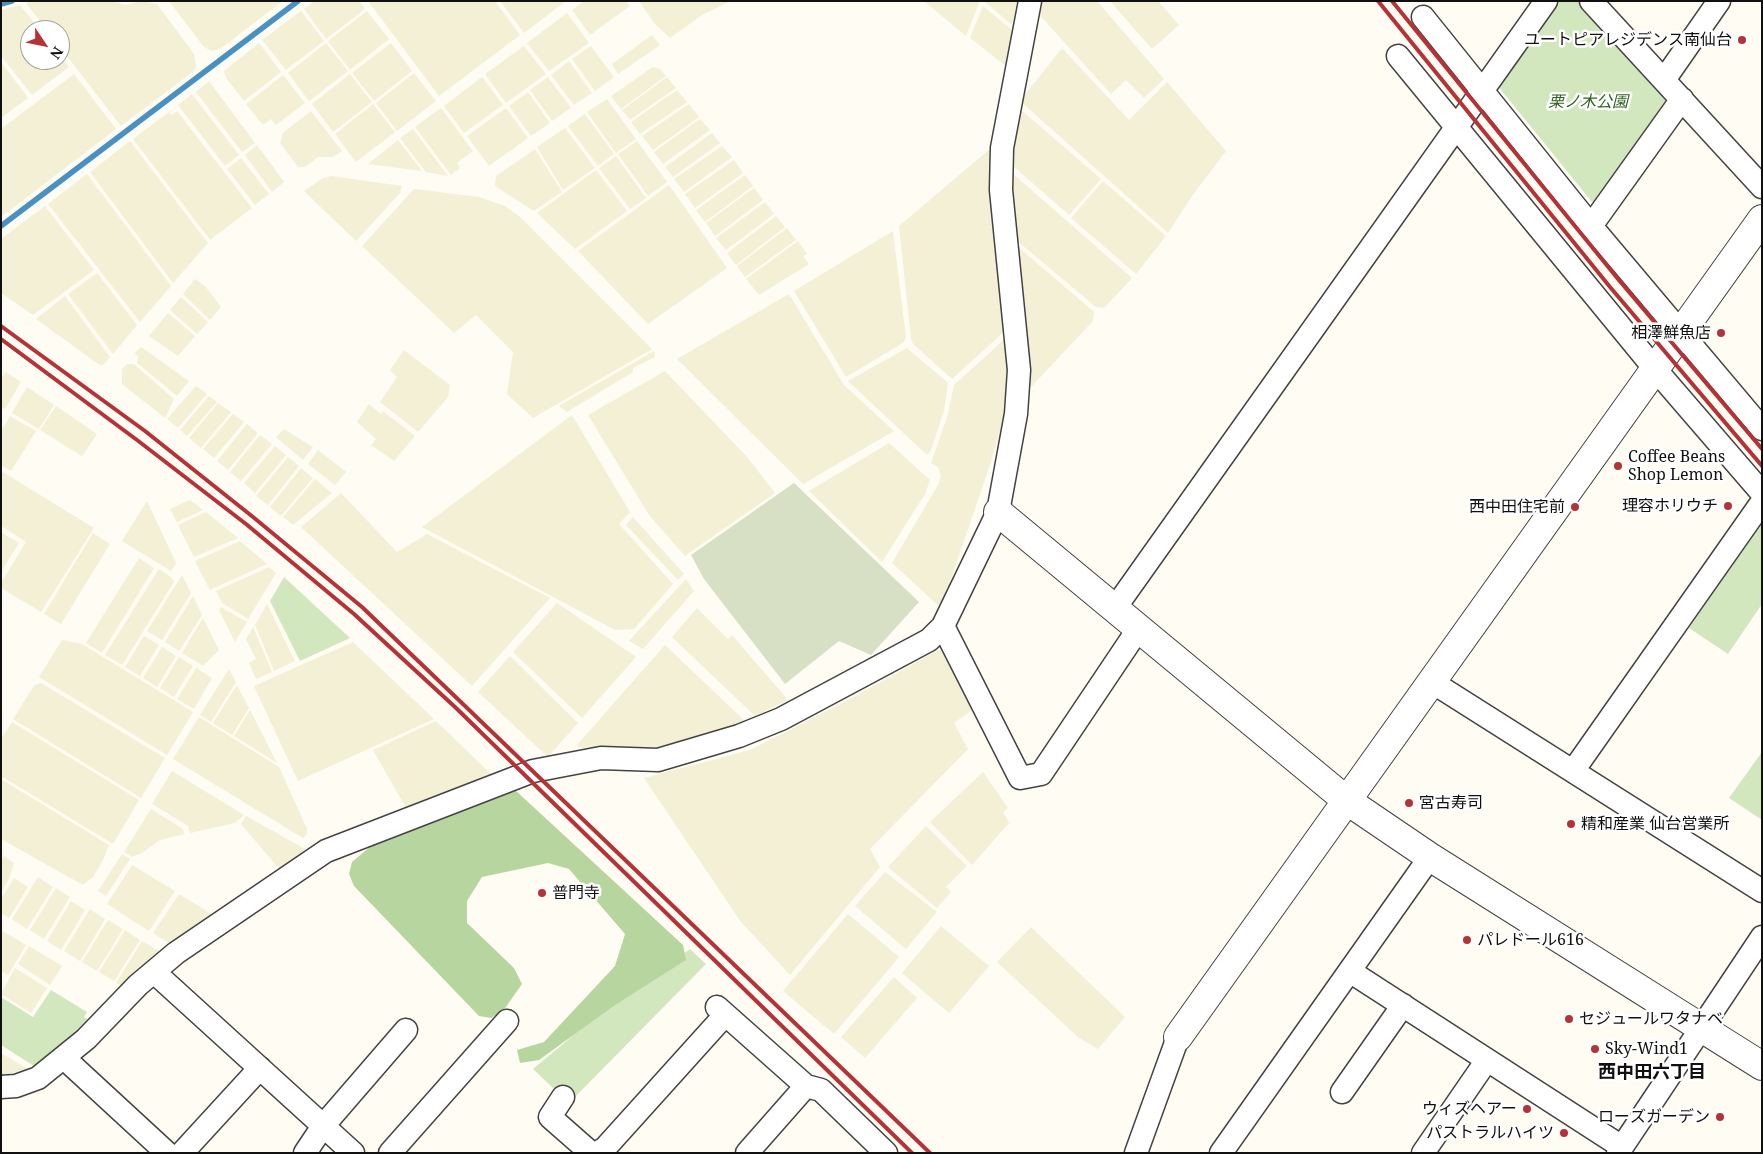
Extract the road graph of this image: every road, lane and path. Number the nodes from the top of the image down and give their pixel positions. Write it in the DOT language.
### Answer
graph roads {
  1 [pos="1030,1"];
  2 [pos="1546,1"];
  3 [pos="1591,1"];
  4 [pos="1719,1"];
  5 [pos="1423,17"];
  6 [pos="1398,56"];
  7 [pos="1664,80"];
  8 [pos="1482,91"];
  9 [pos="1682,100"];
  10 [pos="1456,128"];
  11 [pos="1762,187"];
  12 [pos="1762,219"];
  13 [pos="1591,226"];
  14 [pos="1681,333"];
  15 [pos="1655,369"];
  16 [pos="1762,429"];
  17 [pos="1762,493"];
  18 [pos="1762,502"];
  19 [pos="998,512"];
  20 [pos="1115,608"];
  21 [pos="943,626"];
  22 [pos="1139,628"];
  23 [pos="1432,682"];
  24 [pos="1573,771"];
  25 [pos="1346,800"];
  26 [pos="1430,857"];
  27 [pos="1762,891"];
  28 [pos="1762,937"];
  29 [pos="154,972"];
  30 [pos="1351,972"];
  31 [pos="1403,1005"];
  32 [pos="507,1021"];
  33 [pos="1701,1027"];
  34 [pos="406,1030"];
  35 [pos="1178,1037"];
  36 [pos="64,1058"];
  37 [pos="1487,1060"];
  38 [pos="1762,1066"];
  39 [pos="260,1068"];
  40 [pos="806,1086"];
  41 [pos="1,1087"];
  42 [pos="1342,1092"];
  43 [pos="563,1097"];
  44 [pos="323,1126"];
  45 [pos="1620,1150"];
  46 [pos="167,1153"];
  47 [pos="182,1153"];
  48 [pos="305,1153"];
  49 [pos="353,1153"];
  50 [pos="390,1153"];
  51 [pos="591,1153"];
  52 [pos="597,1153"];
  53 [pos="747,1153"];
  54 [pos="886,1153"];
  55 [pos="1136,1153"];
  56 [pos="1221,1153"];
  57 [pos="1423,1153"];
  1 -- 19 [label="street"];
  2 -- 8 [label="street"];
  3 -- 7 [label="street"];
  4 -- 7 [label="street"];
  5 -- 8 [label="street"];
  6 -- 10 [label="street"];
  7 -- 9 [label="street"];
  8 -- 10 [label="street"];
  8 -- 13 [label="street"];
  9 -- 11 [label="street"];
  9 -- 13 [label="street"];
  10 -- 15 [label="street"];
  10 -- 20 [label="street"];
  12 -- 14 [label="street"];
  13 -- 14 [label="street"];
  14 -- 15 [label="street"];
  14 -- 16 [label="street"];
  15 -- 17 [label="street"];
  15 -- 23 [label="street"];
  18 -- 24 [label="street"];
  19 -- 20 [label="street"];
  19 -- 21 [label="street"];
  20 -- 22 [label="street"];
  21 -- 22 [label="street"];
  21 -- 29 [label="street"];
  22 -- 25 [label="street"];
  23 -- 24 [label="street"];
  23 -- 25 [label="street"];
  24 -- 27 [label="street"];
  25 -- 26 [label="street"];
  25 -- 35 [label="street"];
  26 -- 30 [label="street"];
  26 -- 33 [label="street"];
  28 -- 33 [label="street"];
  29 -- 36 [label="street"];
  29 -- 39 [label="street"];
  30 -- 31 [label="street"];
  30 -- 56 [label="street"];
  31 -- 37 [label="street"];
  31 -- 42 [label="street"];
  32 -- 50 [label="street"];
  33 -- 38 [label="street"];
  33 -- 45 [label="street"];
  34 -- 44 [label="street"];
  35 -- 55 [label="street"];
  36 -- 41 [label="street"];
  36 -- 46 [label="street"];
  37 -- 45 [label="street"];
  37 -- 57 [label="street"];
  39 -- 44 [label="street"];
  39 -- 47 [label="street"];
  40 -- 52 [label="street"];
  40 -- 53 [label="street"];
  40 -- 54 [label="street"];
  43 -- 51 [label="street"];
  44 -- 48 [label="street"];
  44 -- 49 [label="street"];
}
